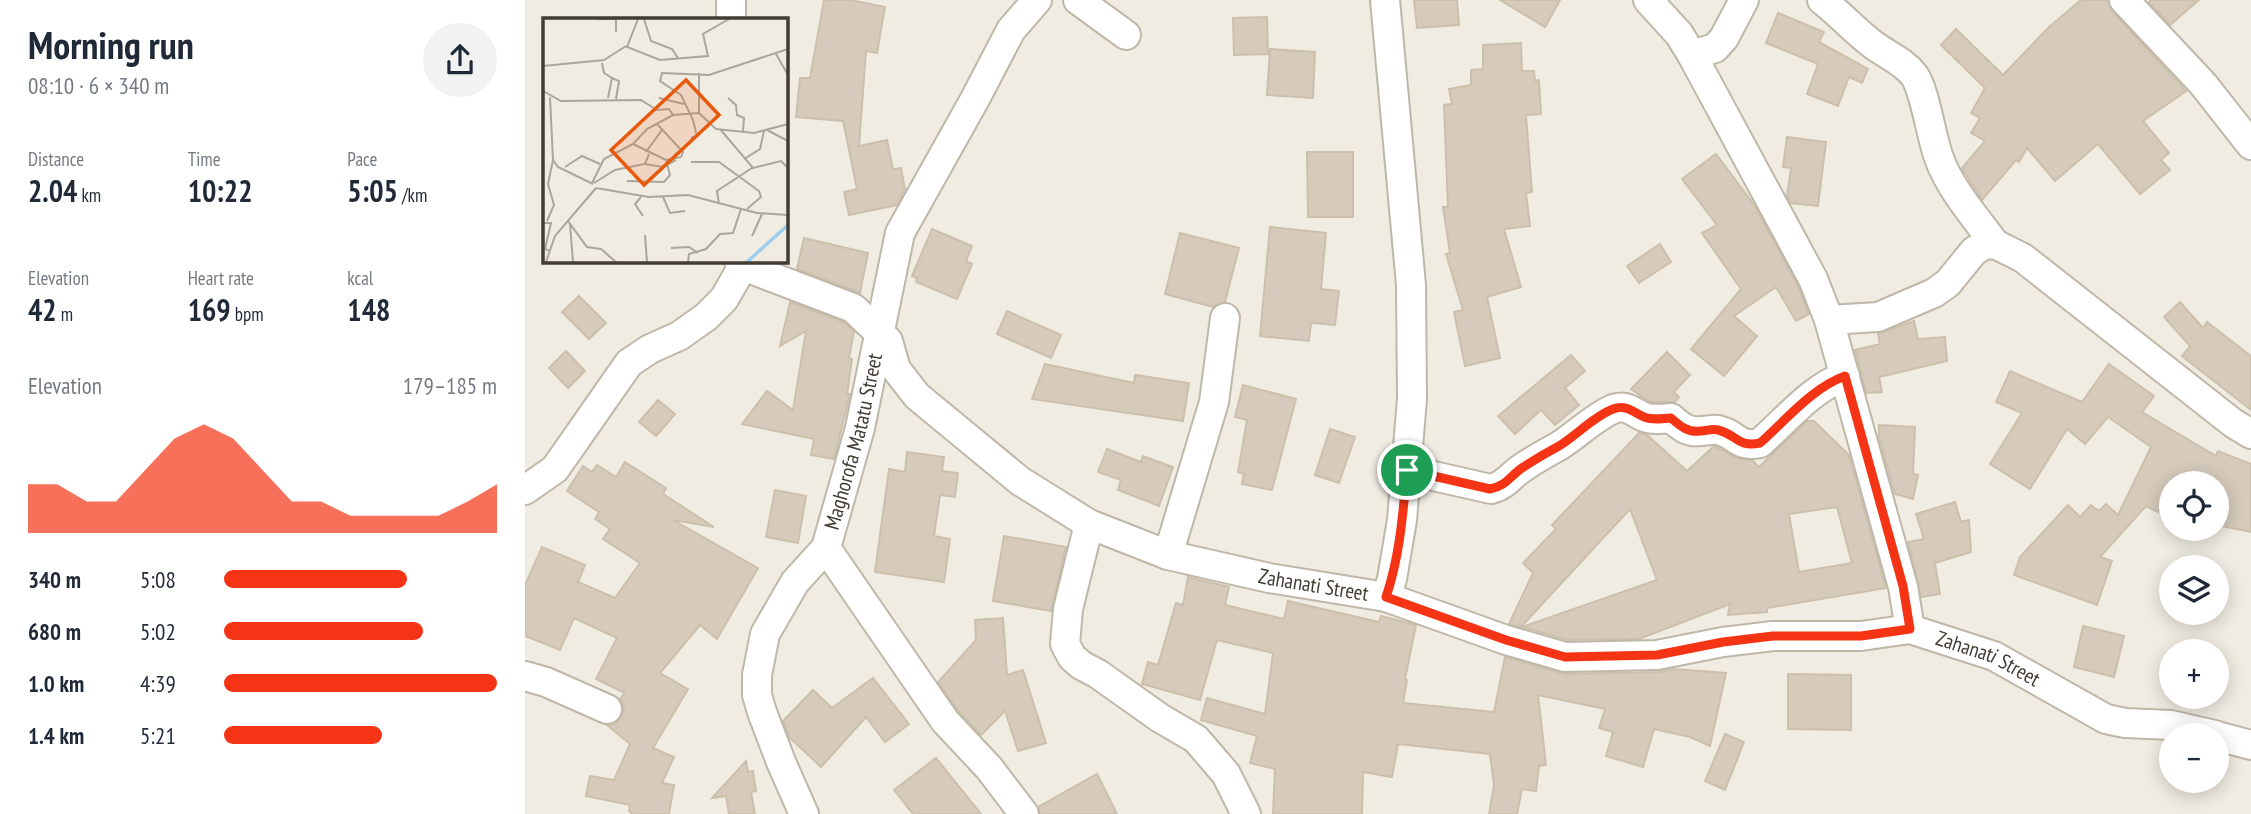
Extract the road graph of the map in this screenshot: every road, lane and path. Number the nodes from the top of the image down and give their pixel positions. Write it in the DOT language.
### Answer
graph roads {
  1 [pos="731,0"];
  2 [pos="1037,0"];
  3 [pos="1078,0"];
  4 [pos="1385,0"];
  5 [pos="1648,0"];
  6 [pos="1744,0"];
  7 [pos="1822,0"];
  8 [pos="2125,0"];
  9 [pos="731,18"];
  10 [pos="1126,35"];
  11 [pos="1692,55"];
  12 [pos="2251,145"];
  13 [pos="1995,244"];
  14 [pos="741,263"];
  15 [pos="1224,318"];
  16 [pos="1829,320"];
  17 [pos="879,331"];
  18 [pos="1845,376"];
  19 [pos="2251,434"];
  20 [pos="1407,470"];
  21 [pos="525,490"];
  22 [pos="1089,524"];
  23 [pos="826,548"];
  24 [pos="1168,555"];
  25 [pos="1386,597"];
  26 [pos="1910,629"];
  27 [pos="525,676"];
  28 [pos="607,709"];
  29 [pos="2159,724"];
  30 [pos="2229,739"];
  31 [pos="2251,745"];
  32 [pos="804,814"];
  33 [pos="1024,814"];
  34 [pos="1246,814"];
  1 -- 9 [label="street"];
  2 -- 17 [label="street, Maghorofa Matatu Street"];
  3 -- 10 [label="street"];
  4 -- 20 [label="street"];
  5 -- 11 [label="street"];
  6 -- 11 [label="street"];
  7 -- 13 [label="street"];
  8 -- 12 [label="street"];
  11 -- 16 [label="street"];
  13 -- 16 [label="street"];
  13 -- 19 [label="street"];
  14 -- 17 [label="street, Zahanati Street"];
  14 -- 21 [label="street"];
  15 -- 24 [label="street"];
  16 -- 18 [label="street"];
  17 -- 22 [label="street, Zahanati Street"];
  17 -- 23 [label="street, Maghorofa Matatu Street"];
  18 -- 20 [label="street"];
  18 -- 26 [label="street"];
  20 -- 25 [label="street"];
  22 -- 24 [label="street, Zahanati Street"];
  22 -- 34 [label="street"];
  23 -- 32 [label="street, Maghorofa Matatu Street"];
  23 -- 33 [label="street"];
  24 -- 25 [label="street, Zahanati Street"];
  25 -- 26 [label="street, Zahanati Street"];
  26 -- 29 [label="street, Zahanati Street"];
  27 -- 28 [label="street"];
  30 -- 31 [label="street, Zahanati Street"];
}
